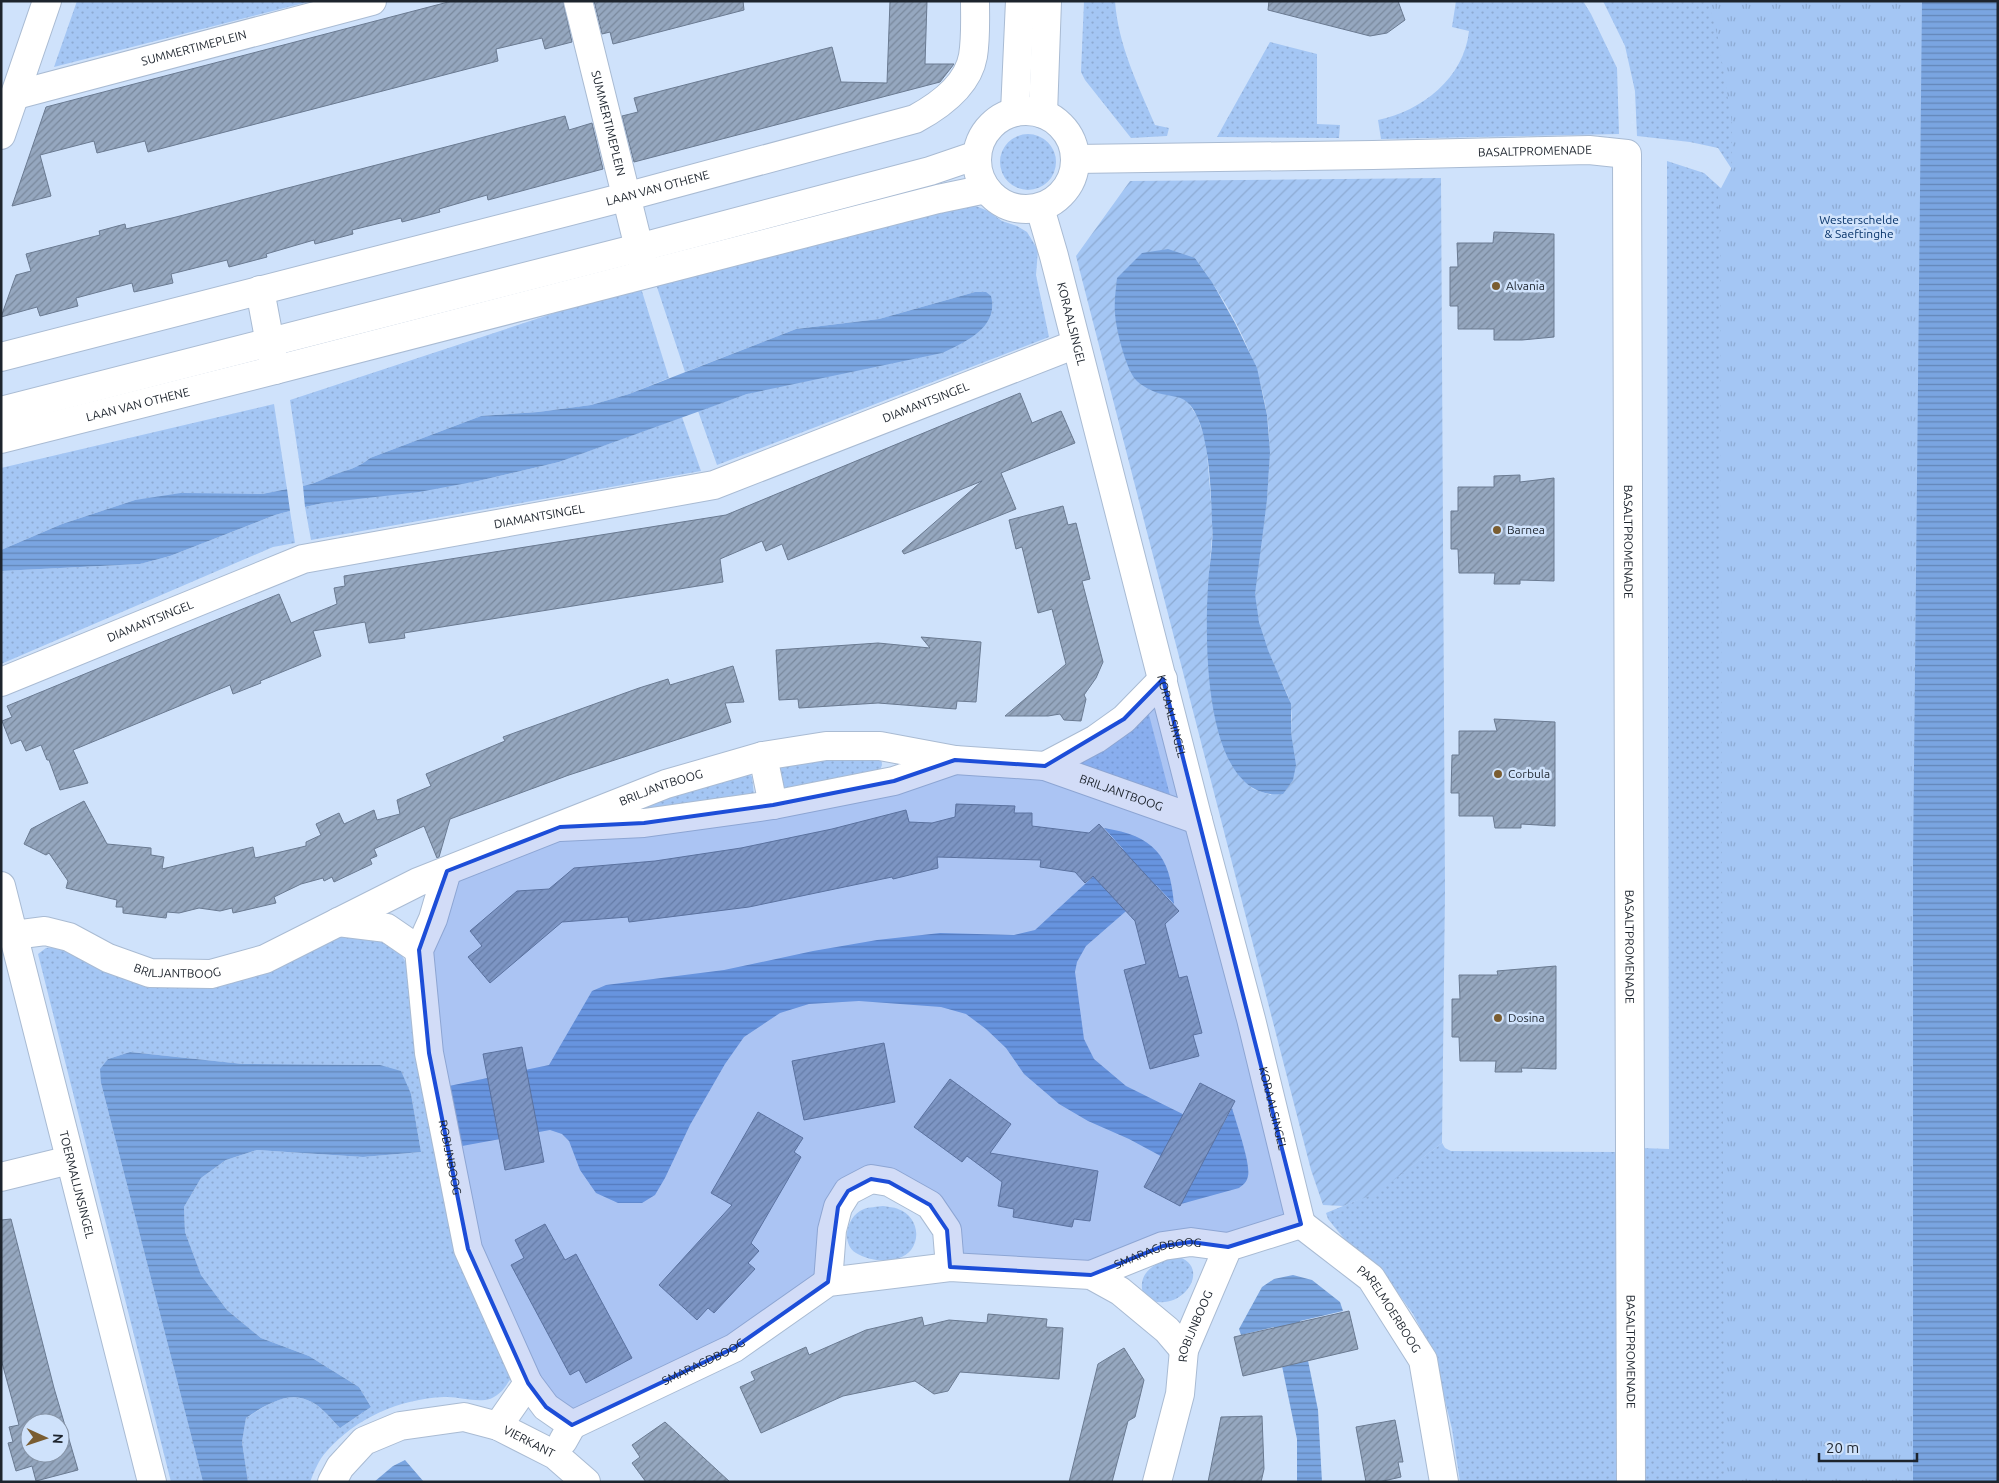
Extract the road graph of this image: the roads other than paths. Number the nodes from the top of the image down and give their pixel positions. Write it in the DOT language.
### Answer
graph roads {
  1 [pos="48,1"];
  2 [pos="372,1"];
  3 [pos="578,1"];
  4 [pos="975,1"];
  5 [pos="1020,1"];
  6 [pos="1047,1"];
  7 [pos="16,95"];
  8 [pos="1015,112"];
  9 [pos="1043,114"];
  10 [pos="1,135"];
  11 [pos="977,155"];
  12 [pos="1075,158"];
  13 [pos="986,189"];
  14 [pos="625,196"];
  15 [pos="1040,208"];
  16 [pos="638,248"];
  17 [pos="645,274"];
  18 [pos="260,290"];
  19 [pos="270,342"];
  20 [pos="1076,344"];
  21 [pos="1,357"];
  22 [pos="275,370"];
  23 [pos="1,411"];
  24 [pos="1,439"];
  25 [pos="1163,679"];
  26 [pos="1,682"];
  27 [pos="763,756"];
  28 [pos="955,760"];
  29 [pos="1045,766"];
  30 [pos="774,805"];
  31 [pos="1198,820"];
  32 [pos="560,827"];
  33 [pos="446,871"];
  34 [pos="1,886"];
  35 [pos="338,922"];
  36 [pos="14,936"];
  37 [pos="419,950"];
  38 [pos="70,1160"];
  39 [pos="1,1178"];
  40 [pos="1300,1224"];
  41 [pos="1228,1247"];
  42 [pos="950,1267"];
  43 [pos="1091,1274"];
  44 [pos="828,1282"];
  45 [pos="1184,1350"];
  46 [pos="528,1383"];
  47 [pos="572,1425"];
  48 [pos="498,1426"];
  49 [pos="555,1455"];
  50 [pos="152,1482"];
  51 [pos="332,1482"];
  52 [pos="586,1482"];
  53 [pos="1157,1482"];
  54 [pos="1444,1482"];
  55 [pos="1631,1482"];
  1 -- 7 [label="street"];
  2 -- 7 [label="street, SUMMERTIMEPLEIN"];
  3 -- 14 [label="street, SUMMERTIMEPLEIN"];
  4 -- 14 [label="street, LAAN VAN OTHENE"];
  5 -- 8 [label="street"];
  6 -- 9 [label="street"];
  7 -- 10 [label="street"];
  8 -- 9 [label="street"];
  8 -- 11 [label="street"];
  9 -- 12 [label="street"];
  11 -- 13 [label="street"];
  11 -- 16 [label="street"];
  12 -- 15 [label="street"];
  12 -- 55 [label="street, BASALTPROMENADE"];
  13 -- 15 [label="street"];
  13 -- 17 [label="street, LAAN VAN OTHENE"];
  14 -- 16 [label="street, SUMMERTIMEPLEIN"];
  14 -- 18 [label="street, LAAN VAN OTHENE"];
  15 -- 20 [label="street, KORAALSINGEL"];
  16 -- 17 [label="street, SUMMERTIMEPLEIN"];
  16 -- 19 [label="street"];
  17 -- 22 [label="street, LAAN VAN OTHENE"];
  18 -- 19 [label="street"];
  18 -- 21 [label="street, LAAN VAN OTHENE"];
  19 -- 22 [label="street"];
  19 -- 23 [label="street"];
  20 -- 25 [label="street, KORAALSINGEL"];
  20 -- 26 [label="street, DIAMANTSINGEL"];
  22 -- 24 [label="street, LAAN VAN OTHENE"];
  25 -- 29 [label="street"];
  25 -- 31 [label="street, KORAALSINGEL"];
  27 -- 28 [label="street, BRILJANTBOOG"];
  27 -- 30 [label="street"];
  27 -- 32 [label="street, BRILJANTBOOG"];
  28 -- 29 [label="street, BRILJANTBOOG"];
  28 -- 30 [label="street, BRILJANTBOOG"];
  29 -- 31 [label="street, BRILJANTBOOG"];
  30 -- 32 [label="street, BRILJANTBOOG"];
  31 -- 40 [label="street, KORAALSINGEL"];
  32 -- 33 [label="street, BRILJANTBOOG"];
  33 -- 35 [label="street, BRILJANTBOOG"];
  33 -- 37 [label="street, ROBIJNBOOG"];
  34 -- 36 [label="street, TOERMALIJNSINGEL"];
  35 -- 36 [label="street, BRILJANTBOOG"];
  35 -- 37 [label="street"];
  36 -- 38 [label="street, TOERMALIJNSINGEL"];
  37 -- 46 [label="street, ROBIJNBOOG"];
  38 -- 39 [label="street"];
  38 -- 50 [label="street, TOERMALIJNSINGEL"];
  40 -- 41 [label="street"];
  40 -- 54 [label="street, PARELMOERBOOG"];
  41 -- 43 [label="street, SMARAGDBOOG"];
  41 -- 45 [label="street, ROBIJNBOOG"];
  42 -- 43 [label="street, SMARAGDBOOG"];
  42 -- 44 [label="street, SMARAGDBOOG"];
  42 -- 44 [label="street"];
  43 -- 45 [label="street, SMARAGDBOOG"];
  44 -- 47 [label="street, SMARAGDBOOG"];
  45 -- 53 [label="street, ROBIJNBOOG"];
  46 -- 47 [label="street"];
  46 -- 48 [label="street"];
  47 -- 49 [label="street, VIERKANT"];
  48 -- 49 [label="street, VIERKANT"];
  48 -- 51 [label="street"];
  49 -- 52 [label="street"];
}
